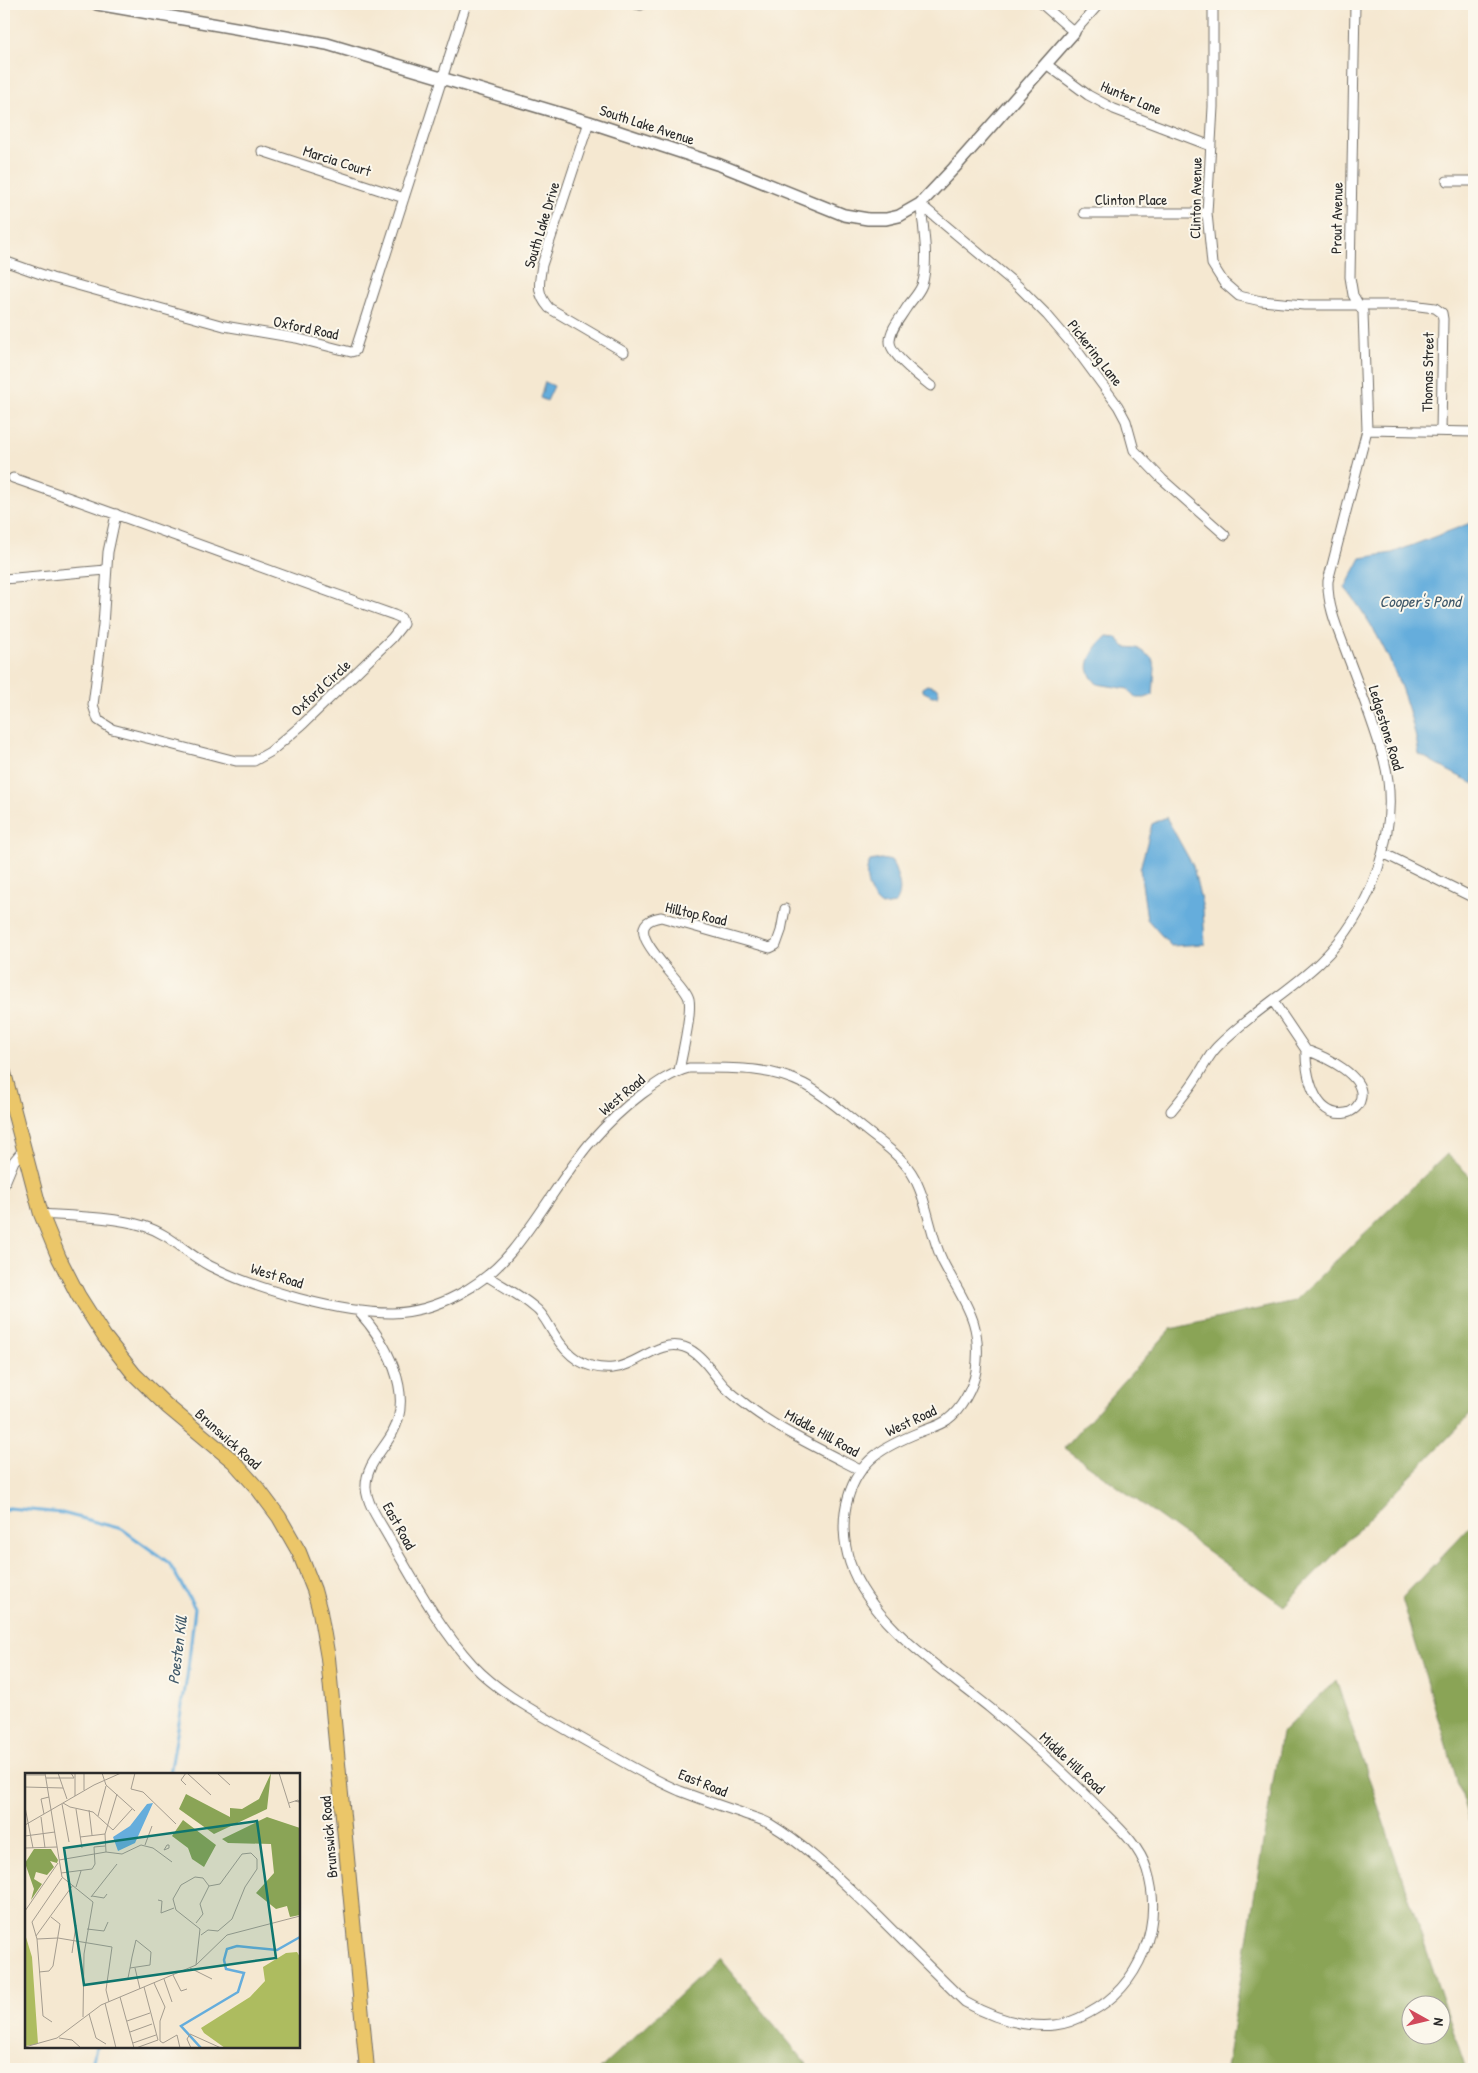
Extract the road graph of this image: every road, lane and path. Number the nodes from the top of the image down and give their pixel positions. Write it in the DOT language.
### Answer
graph roads {
  1 [pos="97,4"];
  2 [pos="466,4"];
  3 [pos="1042,4"];
  4 [pos="1099,4"];
  5 [pos="1213,4"];
  6 [pos="1355,4"];
  7 [pos="1074,32"];
  8 [pos="1046,64"];
  9 [pos="442,77"];
  10 [pos="590,122"];
  11 [pos="1211,146"];
  12 [pos="262,151"];
  13 [pos="1448,181"];
  14 [pos="1474,181"];
  15 [pos="404,198"];
  16 [pos="920,204"];
  17 [pos="1207,213"];
  18 [pos="1084,214"];
  19 [pos="4,261"];
  20 [pos="1358,304"];
  21 [pos="1442,313"];
  22 [pos="624,352"];
  23 [pos="931,386"];
  24 [pos="1367,430"];
  25 [pos="1441,431"];
  26 [pos="1474,432"];
  27 [pos="13,478"];
  28 [pos="116,514"];
  29 [pos="1225,535"];
  30 [pos="106,570"];
  31 [pos="4,579"];
  32 [pos="1383,853"];
  33 [pos="1474,898"];
  34 [pos="785,909"];
  35 [pos="1273,1001"];
  36 [pos="1306,1050"];
  37 [pos="679,1071"];
  38 [pos="4,1073"];
  39 [pos="1171,1111"];
  40 [pos="24,1149"];
  41 [pos="4,1185"];
  42 [pos="41,1214"];
  43 [pos="487,1276"];
  44 [pos="357,1310"];
  45 [pos="860,1470"];
  46 [pos="1135,1847"];
  47 [pos="367,2069"];
  1 -- 9 [label="street, South Lake Avenue"];
  2 -- 9 [label="street, Oxford Road"];
  3 -- 7 [label="street"];
  4 -- 7 [label="street, South Lake Avenue"];
  5 -- 11 [label="street, Clinton Avenue"];
  6 -- 20 [label="street, Prout Avenue"];
  7 -- 8 [label="street, South Lake Avenue"];
  8 -- 11 [label="street, Hunter Lane"];
  8 -- 16 [label="street, South Lake Avenue"];
  9 -- 10 [label="street, South Lake Avenue"];
  9 -- 15 [label="street, Oxford Road"];
  10 -- 16 [label="street, South Lake Avenue"];
  10 -- 22 [label="street, South Lake Drive"];
  11 -- 17 [label="street, Clinton Avenue"];
  12 -- 15 [label="street, Marcia Court"];
  13 -- 14 [label="street"];
  15 -- 19 [label="street, Oxford Road"];
  16 -- 23 [label="street"];
  16 -- 29 [label="street, Pickering Lane"];
  17 -- 18 [label="street, Clinton Place"];
  17 -- 20 [label="street, Clinton Avenue"];
  20 -- 21 [label="street, Clinton Avenue"];
  20 -- 24 [label="street, Prout Avenue"];
  21 -- 25 [label="street, Thomas Street"];
  24 -- 25 [label="street"];
  24 -- 32 [label="street, Ledgestone Road"];
  25 -- 26 [label="street"];
  27 -- 28 [label="street, Oxford Circle"];
  28 -- 30 [label="street, Oxford Circle"];
  28 -- 30 [label="street, Oxford Circle"];
  30 -- 31 [label="street"];
  32 -- 33 [label="street"];
  32 -- 35 [label="street, Ledgestone Road"];
  34 -- 37 [label="street, Hilltop Road"];
  35 -- 36 [label="street"];
  35 -- 39 [label="street, Ledgestone Road"];
  36 -- 36 [label="street"];
  37 -- 43 [label="street, West Road"];
  37 -- 45 [label="street, West Road"];
  38 -- 40 [label="main road, Brunswick Road"];
  40 -- 41 [label="street"];
  40 -- 42 [label="main road, Brunswick Road"];
  42 -- 44 [label="street, West Road"];
  42 -- 47 [label="main road, Brunswick Road"];
  43 -- 44 [label="street, West Road"];
  43 -- 45 [label="street, Middle Hill Road"];
  44 -- 46 [label="street, East Road"];
  45 -- 46 [label="street, Middle Hill Road"];
}
